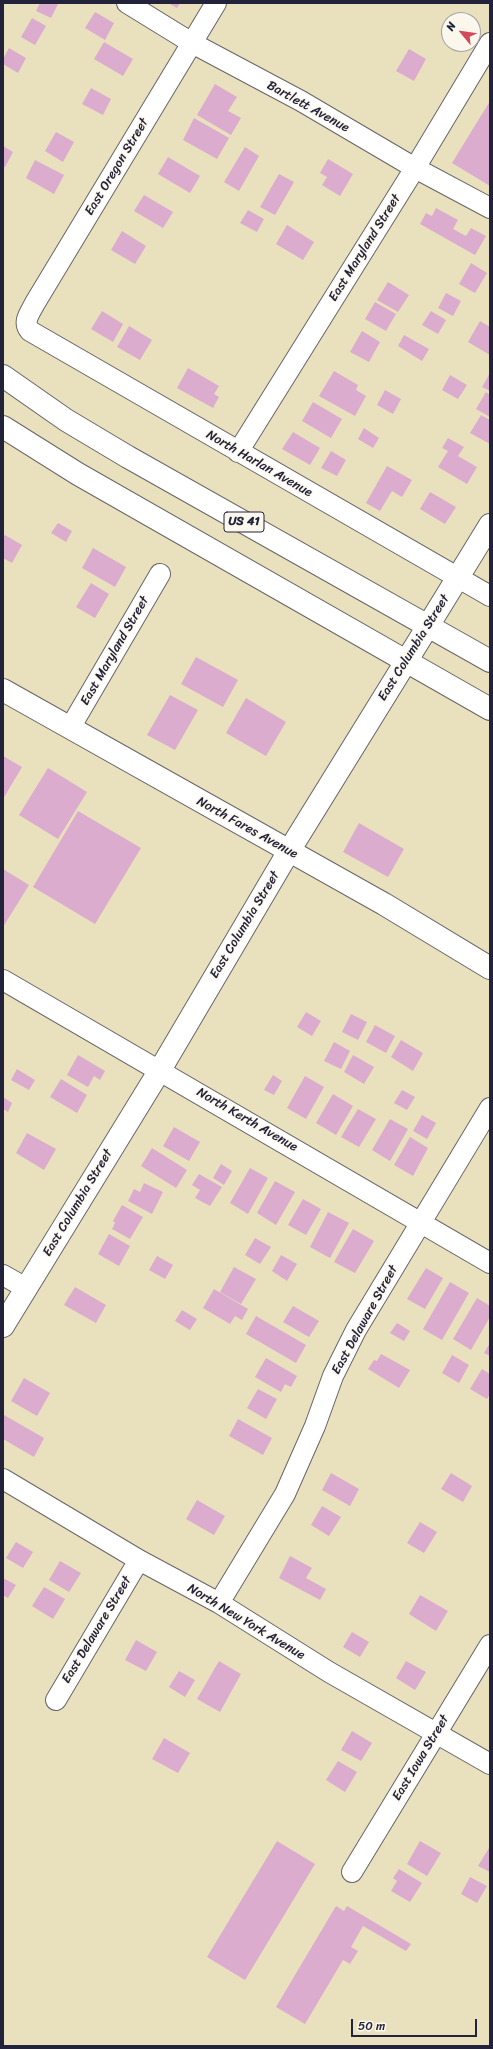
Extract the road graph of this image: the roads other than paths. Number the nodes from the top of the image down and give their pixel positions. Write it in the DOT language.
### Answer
graph roads {
  1 [pos="127,3"];
  2 [pos="216,3"];
  3 [pos="192,43"];
  4 [pos="490,43"];
  5 [pos="415,168"];
  6 [pos="490,208"];
  7 [pos="30,331"];
  8 [pos="3,376"];
  9 [pos="3,427"];
  10 [pos="238,452"];
  11 [pos="490,525"];
  12 [pos="160,574"];
  13 [pos="458,577"];
  14 [pos="490,596"];
  15 [pos="428,626"];
  16 [pos="405,661"];
  17 [pos="490,661"];
  18 [pos="3,690"];
  19 [pos="490,709"];
  20 [pos="70,728"];
  21 [pos="289,851"];
  22 [pos="490,968"];
  23 [pos="3,980"];
  24 [pos="160,1070"];
  25 [pos="490,1108"];
  26 [pos="422,1222"];
  27 [pos="490,1263"];
  28 [pos="3,1275"];
  29 [pos="26,1288"];
  30 [pos="3,1326"];
  31 [pos="3,1479"];
  32 [pos="139,1560"];
  33 [pos="219,1602"];
  34 [pos="490,1645"];
  35 [pos="56,1700"];
  36 [pos="436,1734"];
  37 [pos="490,1764"];
  38 [pos="352,1872"];
  1 -- 3 [label="street, Bartlett Avenue"];
  2 -- 3 [label="street, East Oregon Street"];
  3 -- 5 [label="street, Bartlett Avenue"];
  3 -- 7 [label="street, East Oregon Street"];
  4 -- 5 [label="street, East Maryland Street"];
  5 -- 6 [label="street, Bartlett Avenue"];
  5 -- 10 [label="street, East Maryland Street"];
  7 -- 10 [label="street, North Harlan Avenue"];
  8 -- 15 [label="main road, US 41"];
  9 -- 16 [label="main road"];
  10 -- 13 [label="street, North Harlan Avenue"];
  11 -- 13 [label="main road, East Columbia Street"];
  12 -- 20 [label="street, East Maryland Street"];
  13 -- 14 [label="street, North Harlan Avenue"];
  13 -- 15 [label="main road, East Columbia Street"];
  15 -- 16 [label="main road, East Columbia Street"];
  15 -- 17 [label="main road, US 41"];
  16 -- 19 [label="main road"];
  16 -- 21 [label="main road, East Columbia Street"];
  18 -- 20 [label="main road, North Fares Avenue"];
  20 -- 21 [label="main road, North Fares Avenue"];
  21 -- 22 [label="main road, North Fares Avenue"];
  21 -- 24 [label="main road, East Columbia Street"];
  23 -- 24 [label="street, North Kerth Avenue"];
  24 -- 26 [label="street, North Kerth Avenue"];
  24 -- 29 [label="main road, East Columbia Street"];
  25 -- 26 [label="street, East Delaware Street"];
  26 -- 27 [label="street, North Kerth Avenue"];
  26 -- 33 [label="street, East Delaware Street"];
  28 -- 29 [label="street"];
  29 -- 30 [label="main road, East Columbia Street"];
  31 -- 32 [label="street, North New York Avenue"];
  32 -- 33 [label="street, North New York Avenue"];
  32 -- 35 [label="street, East Delaware Street"];
  33 -- 36 [label="street, North New York Avenue"];
  34 -- 36 [label="street, East Iowa Street"];
  36 -- 37 [label="street, North New York Avenue"];
  36 -- 38 [label="street, East Iowa Street"];
}
